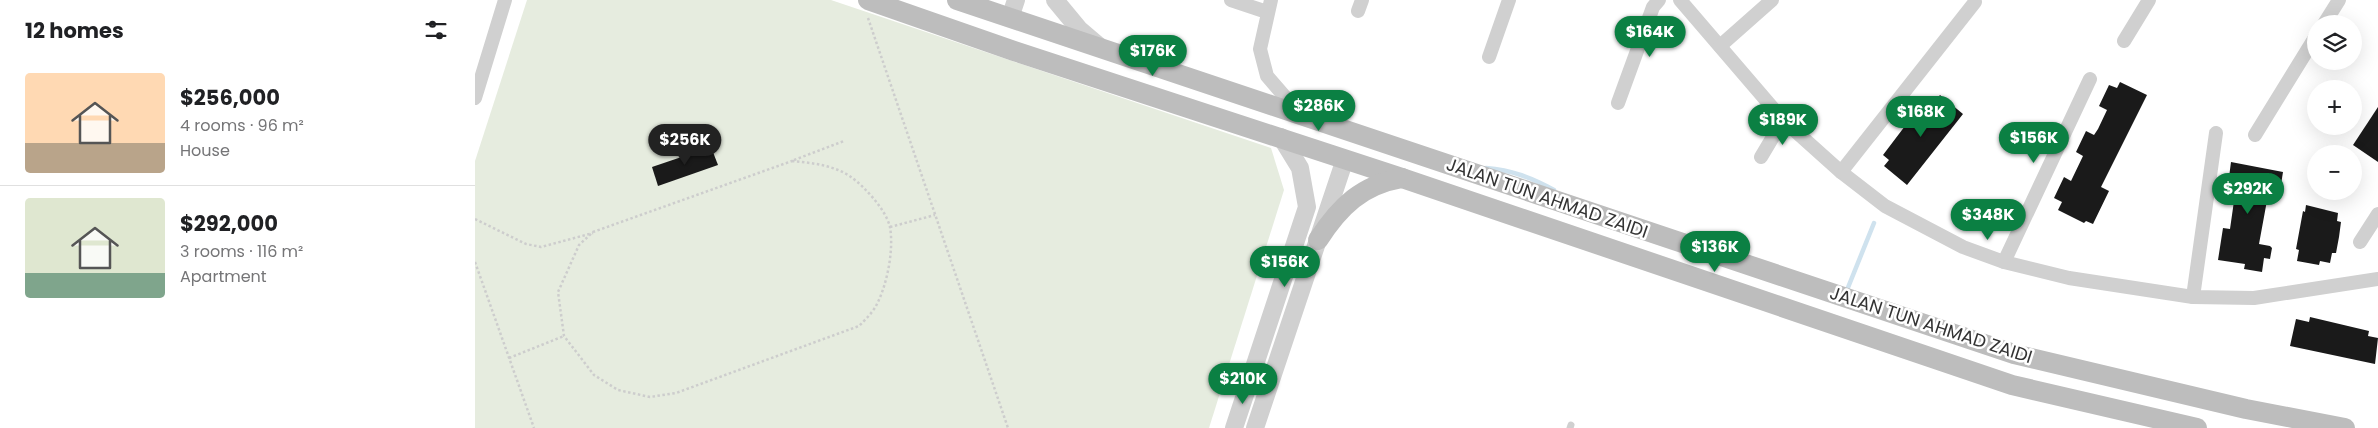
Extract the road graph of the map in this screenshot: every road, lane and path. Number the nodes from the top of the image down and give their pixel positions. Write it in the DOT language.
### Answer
graph roads {
  1 [pos="505,0"];
  2 [pos="957,0"];
  3 [pos="1055,0"];
  4 [pos="1231,0"];
  5 [pos="1509,0"];
  6 [pos="1659,0"];
  7 [pos="1680,0"];
  8 [pos="1772,0"];
  9 [pos="2149,0"];
  10 [pos="2339,0"];
  11 [pos="1975,2"];
  12 [pos="866,5"];
  13 [pos="1269,6"];
  14 [pos="1013,9"];
  15 [pos="2330,15"];
  16 [pos="2124,41"];
  17 [pos="1720,46"];
  18 [pos="1103,50"];
  19 [pos="2307,51"];
  20 [pos="1489,57"];
  21 [pos="2090,79"];
  22 [pos="475,98"];
  23 [pos="1618,102"];
  24 [pos="1301,115"];
  25 [pos="1783,120"];
  26 [pos="2216,133"];
  27 [pos="2255,135"];
  28 [pos="1281,137"];
  29 [pos="844,141"];
  30 [pos="1761,157"];
  31 [pos="1345,159"];
  32 [pos="792,161"];
  33 [pos="1841,172"];
  34 [pos="1402,178"];
  35 [pos="935,214"];
  36 [pos="2378,214"];
  37 [pos="475,219"];
  38 [pos="889,226"];
  39 [pos="593,232"];
  40 [pos="1318,240"];
  41 [pos="2360,242"];
  42 [pos="475,262"];
  43 [pos="2004,262"];
  44 [pos="2378,279"];
  45 [pos="2193,297"];
  46 [pos="564,336"];
  47 [pos="509,358"];
  48 [pos="1265,396"];
  49 [pos="534,428"];
  50 [pos="1008,428"];
  51 [pos="1234,428"];
  52 [pos="1249,428"];
  53 [pos="1255,428"];
  54 [pos="2197,428"];
  55 [pos="2345,428"];
  1 -- 22 [label="street"];
  2 -- 14 [label="main road, JALAN TUN AHMAD ZAIDI"];
  3 -- 18 [label="street"];
  4 -- 13 [label="street"];
  5 -- 20 [label="street"];
  6 -- 23 [label="street"];
  7 -- 17 [label="street"];
  8 -- 17 [label="street"];
  9 -- 16 [label="street"];
  10 -- 15 [label="street"];
  11 -- 33 [label="street"];
  12 -- 28 [label="main road, JALAN TUN AHMAD ZAIDI"];
  12 -- 35 [label="path"];
  13 -- 24 [label="street"];
  14 -- 18 [label="main road, JALAN TUN AHMAD ZAIDI"];
  17 -- 25 [label="street"];
  18 -- 24 [label="main road, JALAN TUN AHMAD ZAIDI"];
  19 -- 27 [label="street"];
  21 -- 43 [label="street"];
  24 -- 55 [label="main road, JALAN TUN AHMAD ZAIDI"];
  25 -- 30 [label="street"];
  25 -- 33 [label="street"];
  26 -- 45 [label="street"];
  28 -- 31 [label="main road, JALAN TUN AHMAD ZAIDI"];
  28 -- 51 [label="street"];
  29 -- 32 [label="path"];
  31 -- 34 [label="main road, JALAN TUN AHMAD ZAIDI"];
  31 -- 40 [label="street"];
  32 -- 38 [label="path"];
  32 -- 39 [label="path"];
  33 -- 43 [label="street"];
  34 -- 40 [label="main road"];
  34 -- 54 [label="main road, JALAN TUN AHMAD ZAIDI"];
  35 -- 38 [label="path"];
  35 -- 50 [label="path"];
  36 -- 41 [label="street"];
  37 -- 39 [label="path"];
  38 -- 46 [label="path"];
  39 -- 46 [label="path"];
  40 -- 48 [label="street"];
  42 -- 47 [label="path"];
  43 -- 45 [label="street"];
  44 -- 45 [label="street"];
  46 -- 47 [label="path"];
  47 -- 49 [label="path"];
  48 -- 52 [label="street"];
  48 -- 53 [label="street"];
}
